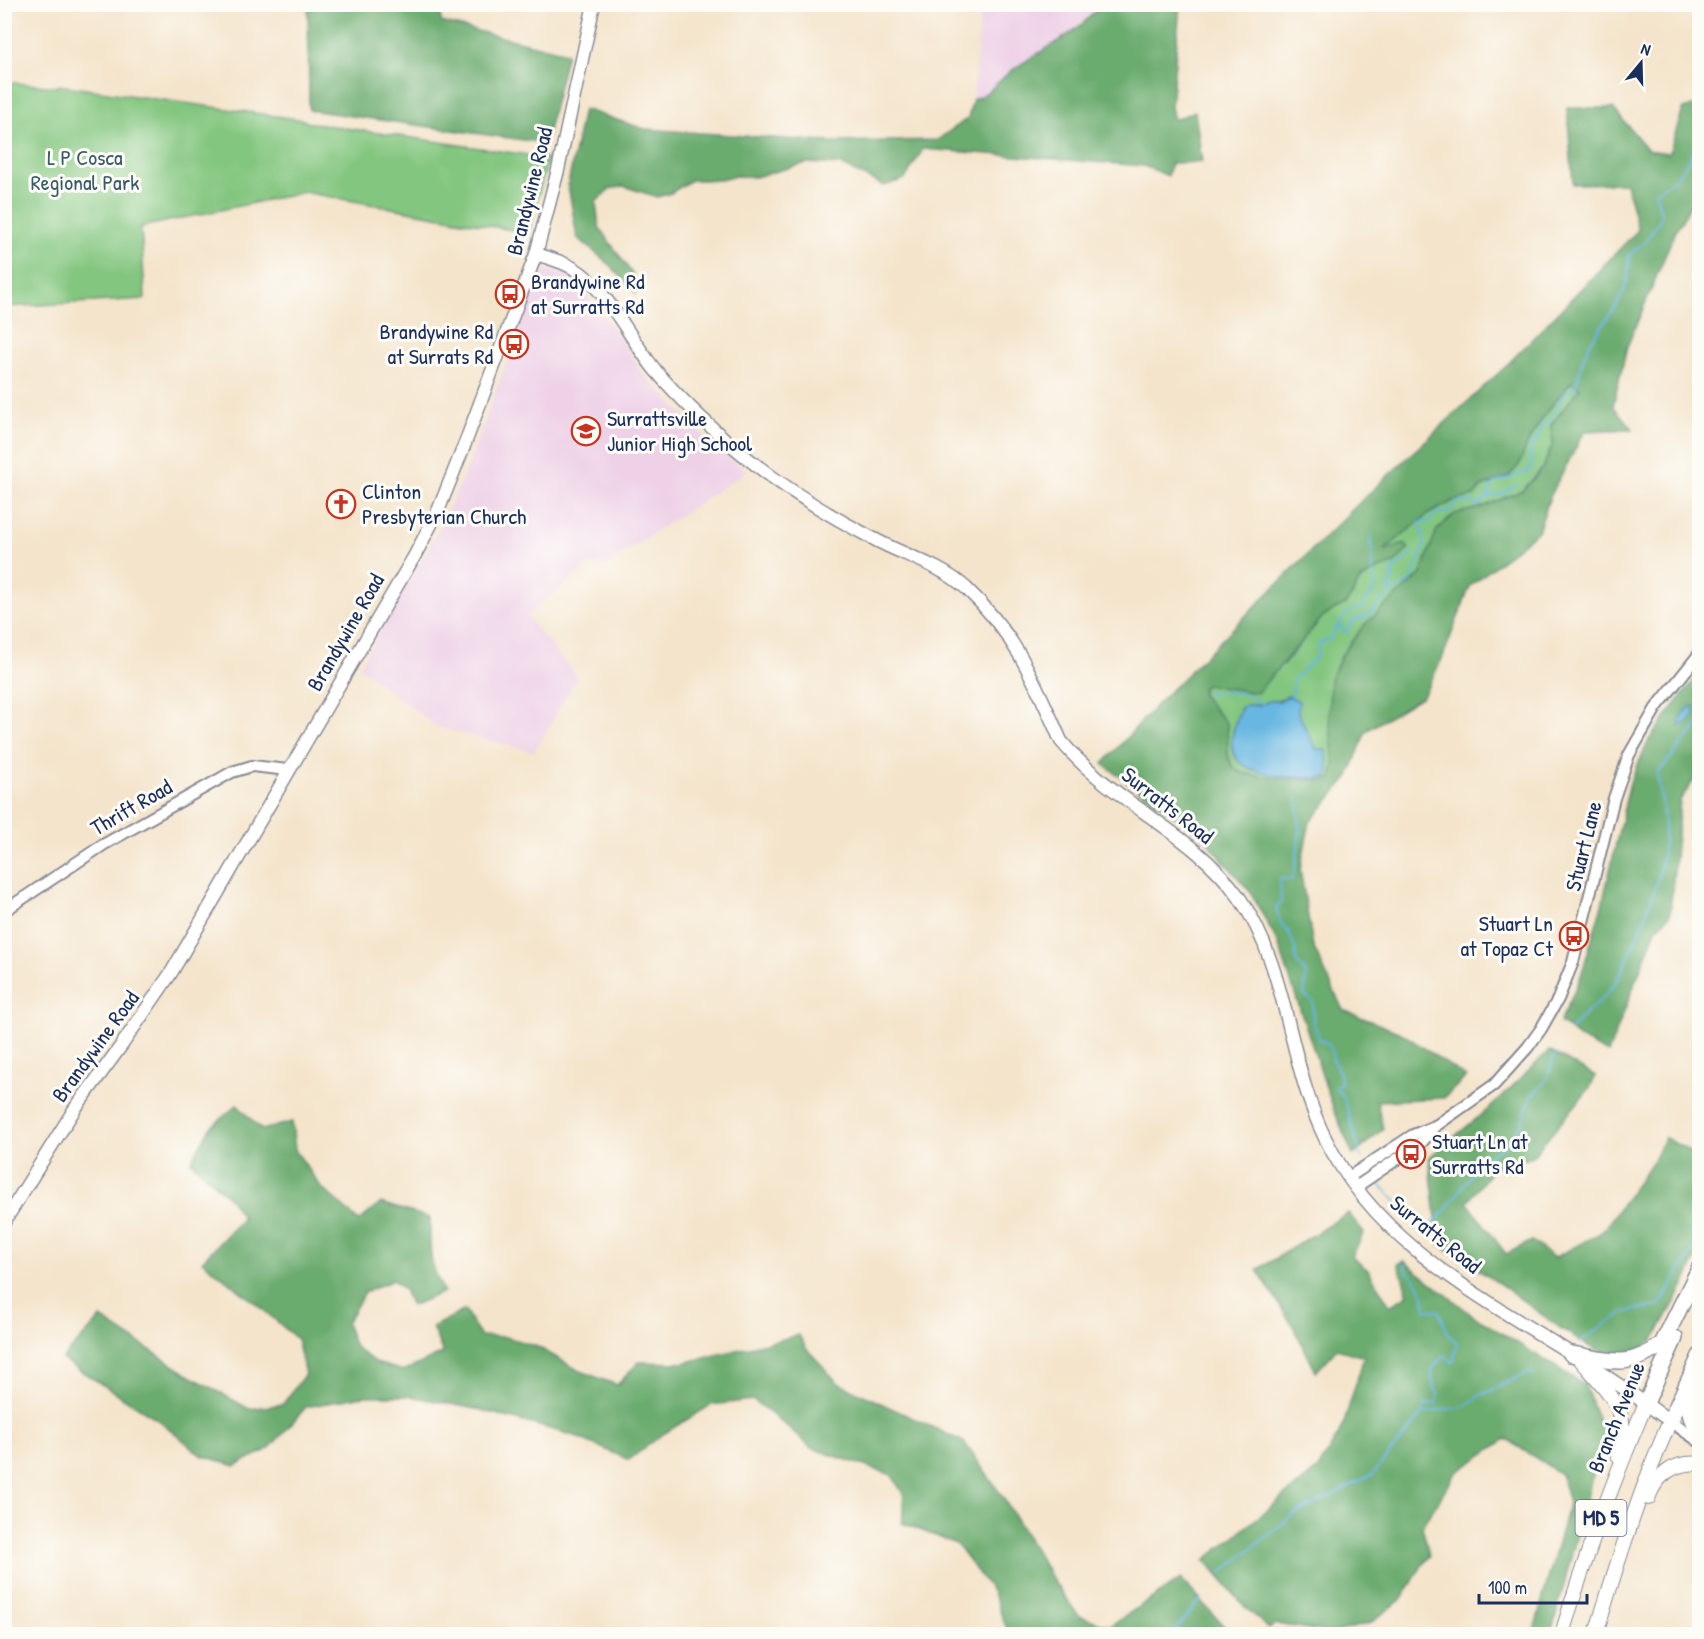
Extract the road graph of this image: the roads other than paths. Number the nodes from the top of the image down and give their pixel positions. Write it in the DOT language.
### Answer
graph roads {
  1 [pos="594,4"];
  2 [pos="536,254"];
  3 [pos="1700,652"];
  4 [pos="288,771"];
  5 [pos="4,911"];
  6 [pos="1352,1182"];
  7 [pos="4,1222"];
  8 [pos="1700,1267"];
  9 [pos="1700,1289"];
  10 [pos="1700,1356"];
  11 [pos="1576,1357"];
  12 [pos="1700,1364"];
  13 [pos="1646,1403"];
  14 [pos="1670,1421"];
  15 [pos="1700,1430"];
  16 [pos="1700,1442"];
  17 [pos="1700,1464"];
  18 [pos="1614,1480"];
  19 [pos="1625,1540"];
  20 [pos="1562,1635"];
  21 [pos="1596,1635"];
  1 -- 2 [label="main road, Brandywine Road"];
  2 -- 4 [label="main road, Brandywine Road"];
  2 -- 6 [label="main road, Surratts Road"];
  3 -- 6 [label="street, Stuart Lane"];
  4 -- 5 [label="street, Thrift Road"];
  4 -- 7 [label="main road, Brandywine Road"];
  6 -- 11 [label="main road, Surratts Road"];
  8 -- 11 [label="highway"];
  9 -- 13 [label="highway, Branch Avenue / MD 5"];
  10 -- 14 [label="highway, MD 5"];
  11 -- 13 [label="main road, Surratts Road"];
  11 -- 18 [label="highway"];
  12 -- 15 [label="highway"];
  13 -- 14 [label="main road, Surratts Road"];
  13 -- 18 [label="highway, Branch Avenue / MD 5"];
  14 -- 16 [label="street, Surratts Road"];
  14 -- 19 [label="highway, MD 5"];
  17 -- 19 [label="highway"];
  18 -- 20 [label="highway, Branch Avenue / MD 5"];
  19 -- 21 [label="highway, MD 5"];
}
